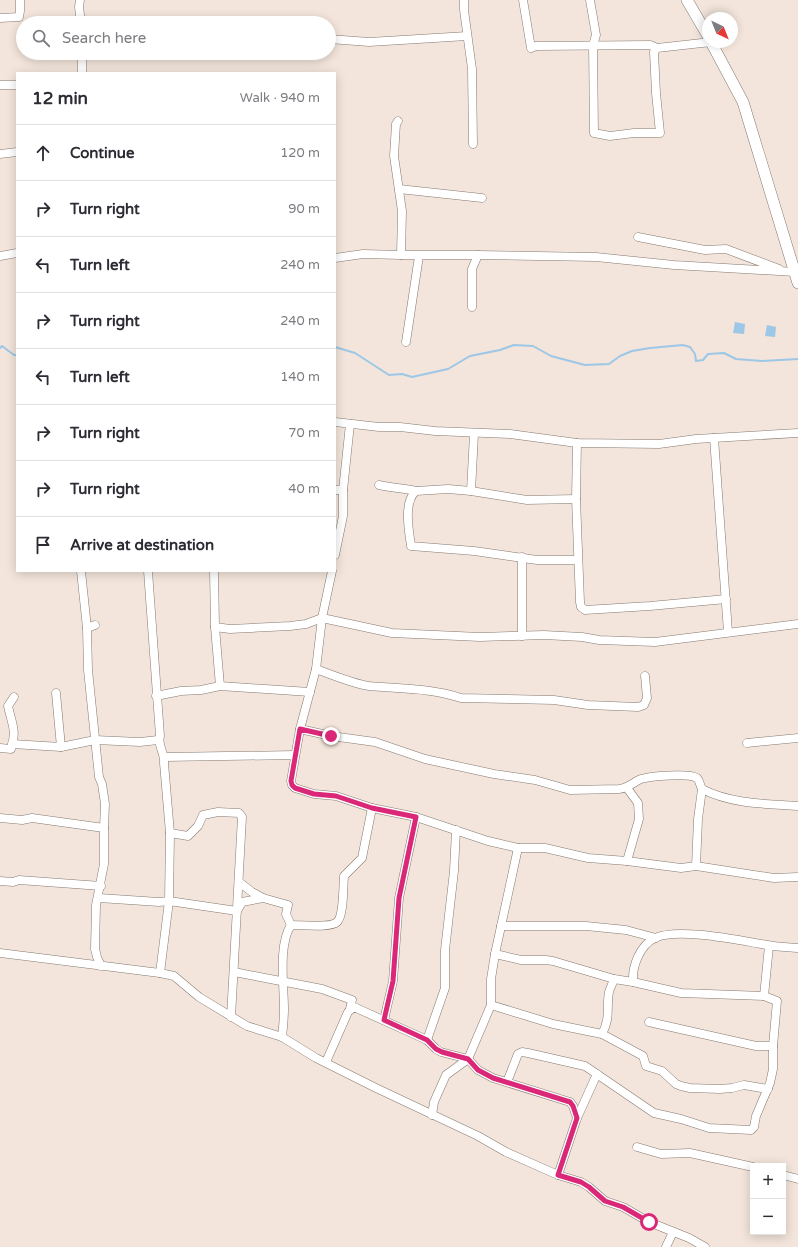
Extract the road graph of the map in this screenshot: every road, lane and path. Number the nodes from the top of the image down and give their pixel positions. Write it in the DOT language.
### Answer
graph roads {
  1 [pos="20,0"];
  2 [pos="80,0"];
  3 [pos="464,0"];
  4 [pos="523,0"];
  5 [pos="590,0"];
  6 [pos="687,0"];
  7 [pos="19,16"];
  8 [pos="80,16"];
  9 [pos="16,17"];
  10 [pos="0,18"];
  11 [pos="702,26"];
  12 [pos="467,36"];
  13 [pos="336,39"];
  14 [pos="702,43"];
  15 [pos="593,45"];
  16 [pos="657,48"];
  17 [pos="714,48"];
  18 [pos="82,60"];
  19 [pos="82,72"];
  20 [pos="0,85"];
  21 [pos="16,85"];
  22 [pos="398,121"];
  23 [pos="473,144"];
  24 [pos="16,152"];
  25 [pos="0,154"];
  26 [pos="399,189"];
  27 [pos="482,198"];
  28 [pos="638,237"];
  29 [pos="16,253"];
  30 [pos="401,255"];
  31 [pos="478,255"];
  32 [pos="0,256"];
  33 [pos="419,256"];
  34 [pos="336,258"];
  35 [pos="793,275"];
  36 [pos="472,307"];
  37 [pos="406,342"];
  38 [pos="336,422"];
  39 [pos="350,424"];
  40 [pos="798,433"];
  41 [pos="474,434"];
  42 [pos="714,438"];
  43 [pos="577,443"];
  44 [pos="379,484"];
  45 [pos="339,490"];
  46 [pos="471,491"];
  47 [pos="416,492"];
  48 [pos="576,499"];
  49 [pos="336,550"];
  50 [pos="522,557"];
  51 [pos="578,560"];
  52 [pos="81,572"];
  53 [pos="148,572"];
  54 [pos="214,572"];
  55 [pos="332,572"];
  56 [pos="726,599"];
  57 [pos="322,618"];
  58 [pos="798,624"];
  59 [pos="215,627"];
  60 [pos="728,632"];
  61 [pos="522,636"];
  62 [pos="316,669"];
  63 [pos="645,676"];
  64 [pos="220,686"];
  65 [pos="310,692"];
  66 [pos="56,693"];
  67 [pos="156,696"];
  68 [pos="14,697"];
  69 [pos="300,729"];
  70 [pos="798,738"];
  71 [pos="95,740"];
  72 [pos="158,740"];
  73 [pos="747,743"];
  74 [pos="12,744"];
  75 [pos="60,747"];
  76 [pos="0,748"];
  77 [pos="295,755"];
  78 [pos="165,757"];
  79 [pos="627,788"];
  80 [pos="702,789"];
  81 [pos="798,806"];
  82 [pos="372,808"];
  83 [pos="416,817"];
  84 [pos="0,818"];
  85 [pos="104,828"];
  86 [pos="456,830"];
  87 [pos="170,833"];
  88 [pos="518,848"];
  89 [pos="627,861"];
  90 [pos="696,866"];
  91 [pos="798,877"];
  92 [pos="0,881"];
  93 [pos="239,882"];
  94 [pos="101,886"];
  95 [pos="99,898"];
  96 [pos="263,898"];
  97 [pos="169,901"];
  98 [pos="237,911"];
  99 [pos="291,925"];
  100 [pos="501,926"];
  101 [pos="656,938"];
  102 [pos="769,946"];
  103 [pos="798,948"];
  104 [pos="0,954"];
  105 [pos="495,954"];
  106 [pos="101,966"];
  107 [pos="234,972"];
  108 [pos="160,973"];
  109 [pos="614,980"];
  110 [pos="283,982"];
  111 [pos="634,982"];
  112 [pos="764,996"];
  113 [pos="490,1006"];
  114 [pos="350,1009"];
  115 [pos="232,1017"];
  116 [pos="384,1020"];
  117 [pos="649,1022"];
  118 [pos="602,1034"];
  119 [pos="282,1037"];
  120 [pos="427,1040"];
  121 [pos="773,1046"];
  122 [pos="468,1059"];
  123 [pos="326,1062"];
  124 [pos="597,1074"];
  125 [pos="507,1082"];
  126 [pos="768,1089"];
  127 [pos="432,1115"];
  128 [pos="577,1118"];
  129 [pos="637,1147"];
  130 [pos="750,1166"];
  131 [pos="558,1175"];
  132 [pos="786,1176"];
  133 [pos="798,1179"];
  134 [pos="673,1232"];
  135 [pos="666,1247"];
  136 [pos="706,1247"];
  1 -- 7 [label="street"];
  2 -- 8 [label="street"];
  3 -- 12 [label="street"];
  4 -- 15 [label="street"];
  5 -- 15 [label="street"];
  6 -- 11 [label="main road"];
  9 -- 10 [label="street"];
  12 -- 13 [label="street"];
  12 -- 23 [label="street"];
  14 -- 16 [label="street"];
  15 -- 16 [label="street"];
  15 -- 16 [label="street"];
  17 -- 35 [label="main road"];
  18 -- 19 [label="street"];
  20 -- 21 [label="street"];
  22 -- 26 [label="street"];
  24 -- 25 [label="street"];
  26 -- 27 [label="street"];
  26 -- 30 [label="street"];
  28 -- 35 [label="street"];
  29 -- 32 [label="street"];
  30 -- 33 [label="street"];
  30 -- 34 [label="street"];
  31 -- 33 [label="street"];
  31 -- 35 [label="street"];
  31 -- 36 [label="street"];
  33 -- 37 [label="street"];
  38 -- 39 [label="street"];
  39 -- 41 [label="street"];
  39 -- 45 [label="street"];
  40 -- 42 [label="street"];
  41 -- 43 [label="street"];
  41 -- 46 [label="street"];
  42 -- 43 [label="street"];
  42 -- 56 [label="street"];
  43 -- 48 [label="street"];
  44 -- 47 [label="street"];
  45 -- 49 [label="street"];
  46 -- 47 [label="street"];
  46 -- 48 [label="street"];
  47 -- 50 [label="street"];
  48 -- 51 [label="street"];
  50 -- 51 [label="street"];
  50 -- 61 [label="street"];
  51 -- 56 [label="street"];
  52 -- 71 [label="street"];
  53 -- 67 [label="street"];
  54 -- 59 [label="street"];
  55 -- 57 [label="street"];
  56 -- 60 [label="street"];
  57 -- 59 [label="street"];
  57 -- 61 [label="street"];
  57 -- 62 [label="street"];
  58 -- 60 [label="street"];
  59 -- 64 [label="street"];
  60 -- 61 [label="street"];
  62 -- 63 [label="street"];
  62 -- 65 [label="street"];
  64 -- 65 [label="street"];
  64 -- 67 [label="street"];
  65 -- 69 [label="street"];
  66 -- 75 [label="street"];
  67 -- 72 [label="street"];
  68 -- 74 [label="street"];
  69 -- 77 [label="street"];
  69 -- 79 [label="street"];
  70 -- 73 [label="street"];
  71 -- 72 [label="street"];
  71 -- 75 [label="street"];
  71 -- 85 [label="street"];
  72 -- 78 [label="street"];
  74 -- 75 [label="street"];
  74 -- 76 [label="street"];
  77 -- 78 [label="street"];
  77 -- 82 [label="street"];
  78 -- 87 [label="street"];
  79 -- 80 [label="street"];
  79 -- 89 [label="street"];
  80 -- 81 [label="street"];
  80 -- 90 [label="street"];
  82 -- 83 [label="street"];
  82 -- 99 [label="street"];
  83 -- 86 [label="street"];
  83 -- 116 [label="street"];
  84 -- 85 [label="street"];
  85 -- 94 [label="street"];
  86 -- 88 [label="street"];
  86 -- 120 [label="street"];
  87 -- 93 [label="street"];
  87 -- 97 [label="street"];
  88 -- 89 [label="street"];
  88 -- 100 [label="street"];
  89 -- 90 [label="street"];
  90 -- 91 [label="street"];
  92 -- 94 [label="street"];
  93 -- 96 [label="street"];
  93 -- 98 [label="street"];
  94 -- 95 [label="street"];
  95 -- 97 [label="street"];
  95 -- 106 [label="street"];
  96 -- 98 [label="street"];
  96 -- 99 [label="street"];
  97 -- 98 [label="street"];
  97 -- 108 [label="street"];
  98 -- 107 [label="street"];
  99 -- 110 [label="street"];
  100 -- 101 [label="street"];
  100 -- 105 [label="street"];
  101 -- 102 [label="street"];
  101 -- 111 [label="street"];
  102 -- 103 [label="street"];
  102 -- 112 [label="street"];
  104 -- 106 [label="street"];
  105 -- 109 [label="street"];
  105 -- 113 [label="street"];
  106 -- 108 [label="street"];
  107 -- 110 [label="street"];
  107 -- 115 [label="street"];
  108 -- 115 [label="street"];
  109 -- 111 [label="street"];
  109 -- 118 [label="street"];
  110 -- 114 [label="street"];
  110 -- 119 [label="street"];
  111 -- 112 [label="street"];
  112 -- 121 [label="street"];
  113 -- 118 [label="street"];
  113 -- 122 [label="street"];
  114 -- 116 [label="street"];
  114 -- 123 [label="street"];
  115 -- 119 [label="street"];
  116 -- 120 [label="street"];
  117 -- 121 [label="street"];
  118 -- 126 [label="street"];
  119 -- 123 [label="street"];
  120 -- 122 [label="street"];
  121 -- 126 [label="street"];
  122 -- 125 [label="street"];
  122 -- 127 [label="street"];
  123 -- 127 [label="street"];
  124 -- 125 [label="street"];
  124 -- 126 [label="street"];
  124 -- 128 [label="street"];
  125 -- 128 [label="street"];
  127 -- 131 [label="street"];
  128 -- 131 [label="street"];
  129 -- 130 [label="street"];
  131 -- 134 [label="street"];
  132 -- 133 [label="street"];
  134 -- 135 [label="street"];
  134 -- 136 [label="street"];
}
